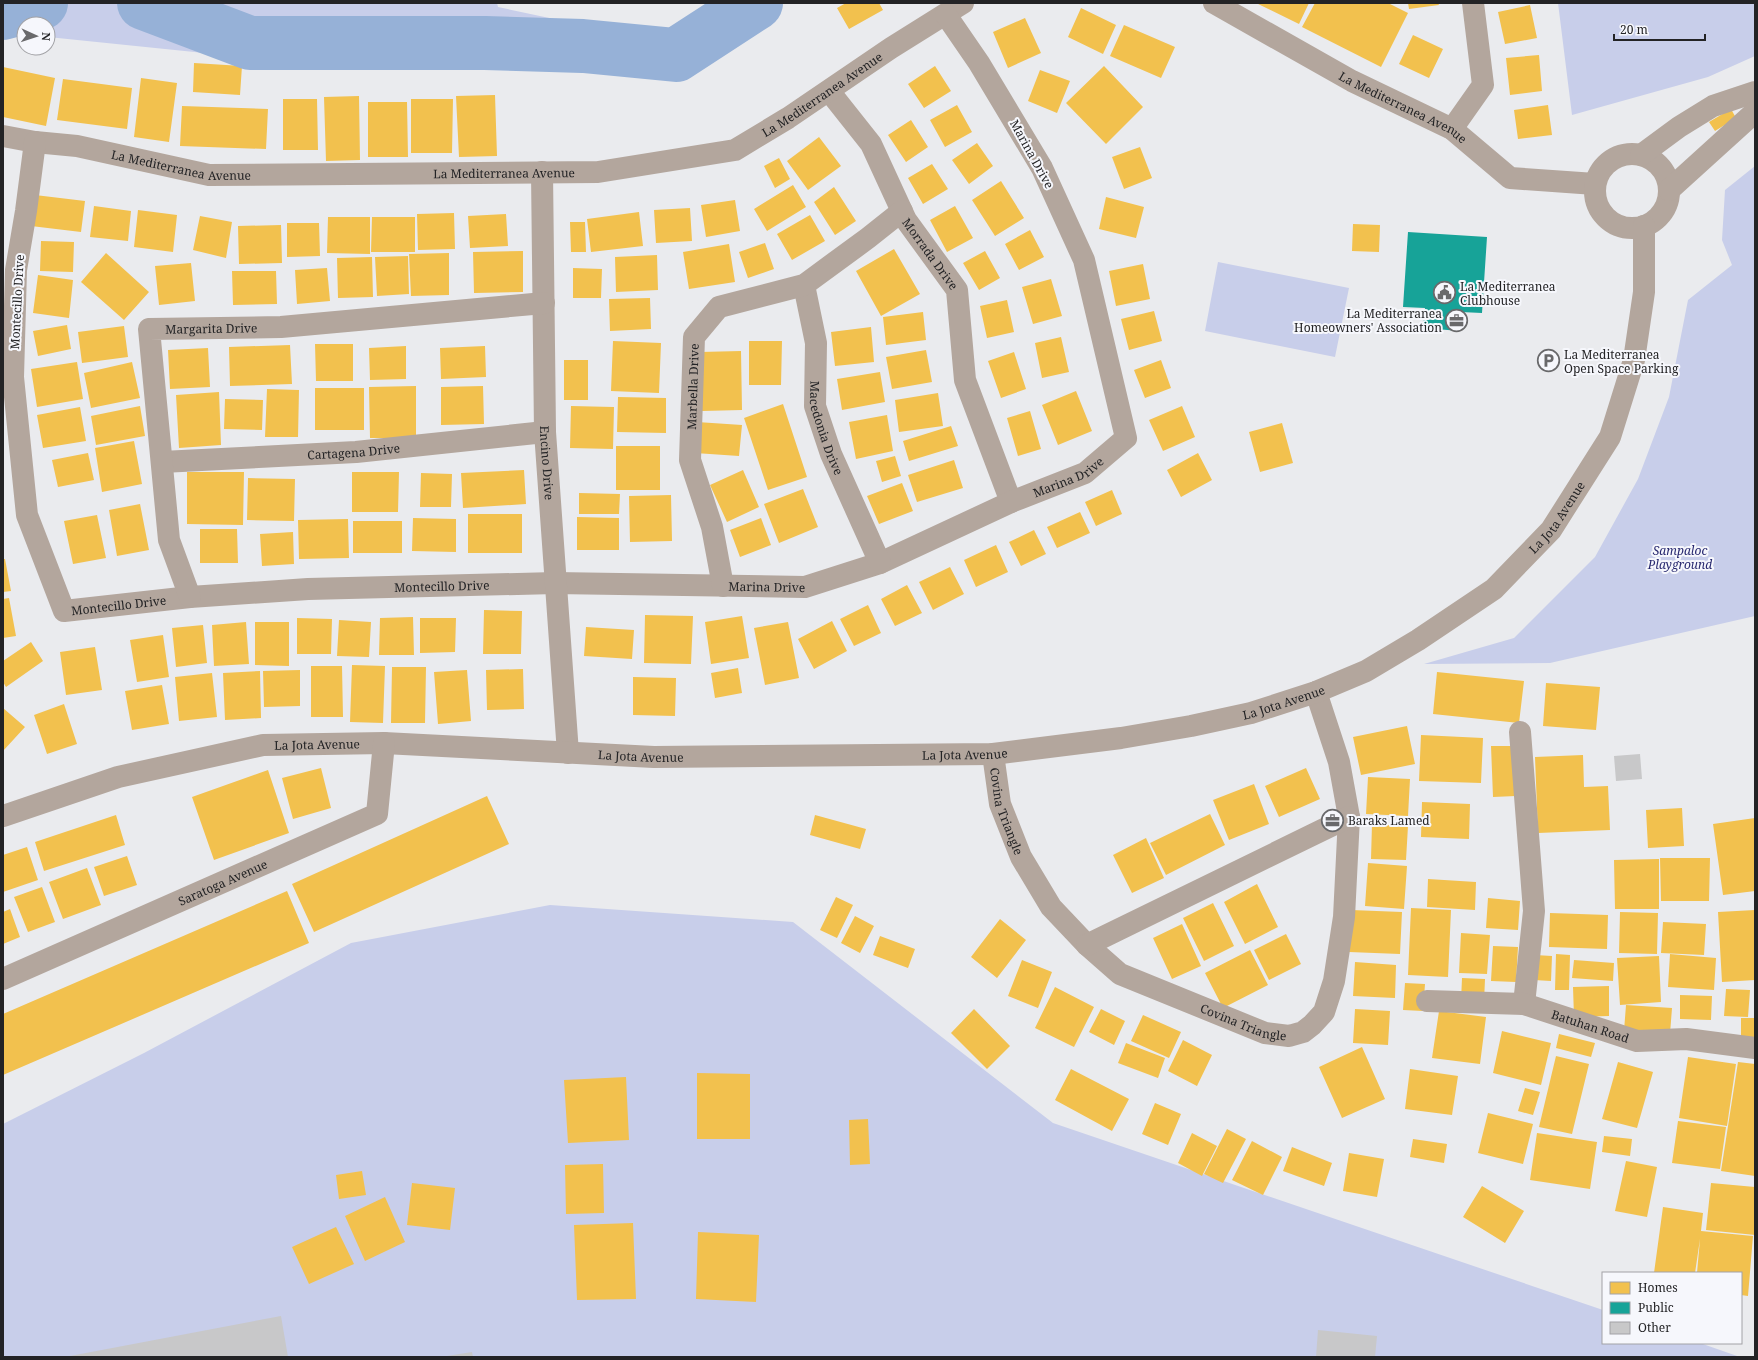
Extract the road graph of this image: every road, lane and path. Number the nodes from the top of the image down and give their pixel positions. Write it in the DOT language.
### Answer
graph roads {
  1 [pos="963,3"];
  2 [pos="1214,3"];
  3 [pos="1473,3"];
  4 [pos="946,15"];
  5 [pos="829,91"];
  6 [pos="1755,92"];
  7 [pos="1755,112"];
  8 [pos="1452,129"];
  9 [pos="3,136"];
  10 [pos="35,142"];
  11 [pos="1641,155"];
  12 [pos="542,172"];
  13 [pos="1595,184"];
  14 [pos="1669,190"];
  15 [pos="902,211"];
  16 [pos="1644,226"];
  17 [pos="804,285"];
  18 [pos="544,303"];
  19 [pos="545,432"];
  20 [pos="162,462"];
  21 [pos="1011,502"];
  22 [pos="880,563"];
  23 [pos="555,583"];
  24 [pos="723,586"];
  25 [pos="190,597"];
  26 [pos="1316,692"];
  27 [pos="1520,732"];
  28 [pos="384,743"];
  29 [pos="568,753"];
  30 [pos="993,754"];
  31 [pos="3,816"];
  32 [pos="1349,817"];
  33 [pos="1087,945"];
  34 [pos="3,980"];
  35 [pos="1427,1001"];
  36 [pos="1524,1004"];
  37 [pos="1755,1048"];
  1 -- 4 [label="street, La Mediterranea Avenue"];
  2 -- 8 [label="street, La Mediterranea Avenue"];
  3 -- 8 [label="street"];
  4 -- 5 [label="street, La Mediterranea Avenue"];
  4 -- 21 [label="street, Marina Drive"];
  5 -- 12 [label="street, La Mediterranea Avenue"];
  5 -- 15 [label="street, Morrada Drive"];
  6 -- 11 [label="street"];
  7 -- 14 [label="street"];
  8 -- 13 [label="street, La Mediterranea Avenue"];
  9 -- 10 [label="street, La Mediterranea Avenue"];
  10 -- 12 [label="street, La Mediterranea Avenue"];
  10 -- 25 [label="street, Montecillo Drive"];
  11 -- 13 [label="street"];
  11 -- 14 [label="street"];
  12 -- 18 [label="street, Encino Drive"];
  13 -- 16 [label="street"];
  14 -- 16 [label="street"];
  15 -- 17 [label="street, Marbella Drive"];
  15 -- 21 [label="street, Morrada Drive"];
  16 -- 26 [label="street, La Jota Avenue"];
  17 -- 22 [label="street, Macedonia Drive"];
  17 -- 24 [label="street, Marbella Drive"];
  18 -- 19 [label="street, Encino Drive"];
  18 -- 20 [label="street, Margarita Drive"];
  19 -- 20 [label="street, Cartagena Drive"];
  19 -- 23 [label="street, Encino Drive"];
  20 -- 25 [label="street, Margarita Drive"];
  21 -- 22 [label="street, Marina Drive"];
  22 -- 24 [label="street, Marina Drive"];
  23 -- 24 [label="street, Marina Drive"];
  23 -- 25 [label="street, Montecillo Drive"];
  23 -- 29 [label="street, Encino Drive"];
  26 -- 30 [label="street, La Jota Avenue"];
  26 -- 32 [label="street, Covina Triangle"];
  27 -- 36 [label="street"];
  28 -- 29 [label="street, La Jota Avenue"];
  28 -- 31 [label="street, La Jota Avenue"];
  28 -- 34 [label="street, Saratoga Avenue"];
  29 -- 30 [label="street, La Jota Avenue"];
  30 -- 33 [label="street, Covina Triangle"];
  32 -- 33 [label="street"];
  32 -- 33 [label="street, Covina Triangle"];
  35 -- 36 [label="street, Batuhan Road"];
  36 -- 37 [label="street, Batuhan Road"];
}
